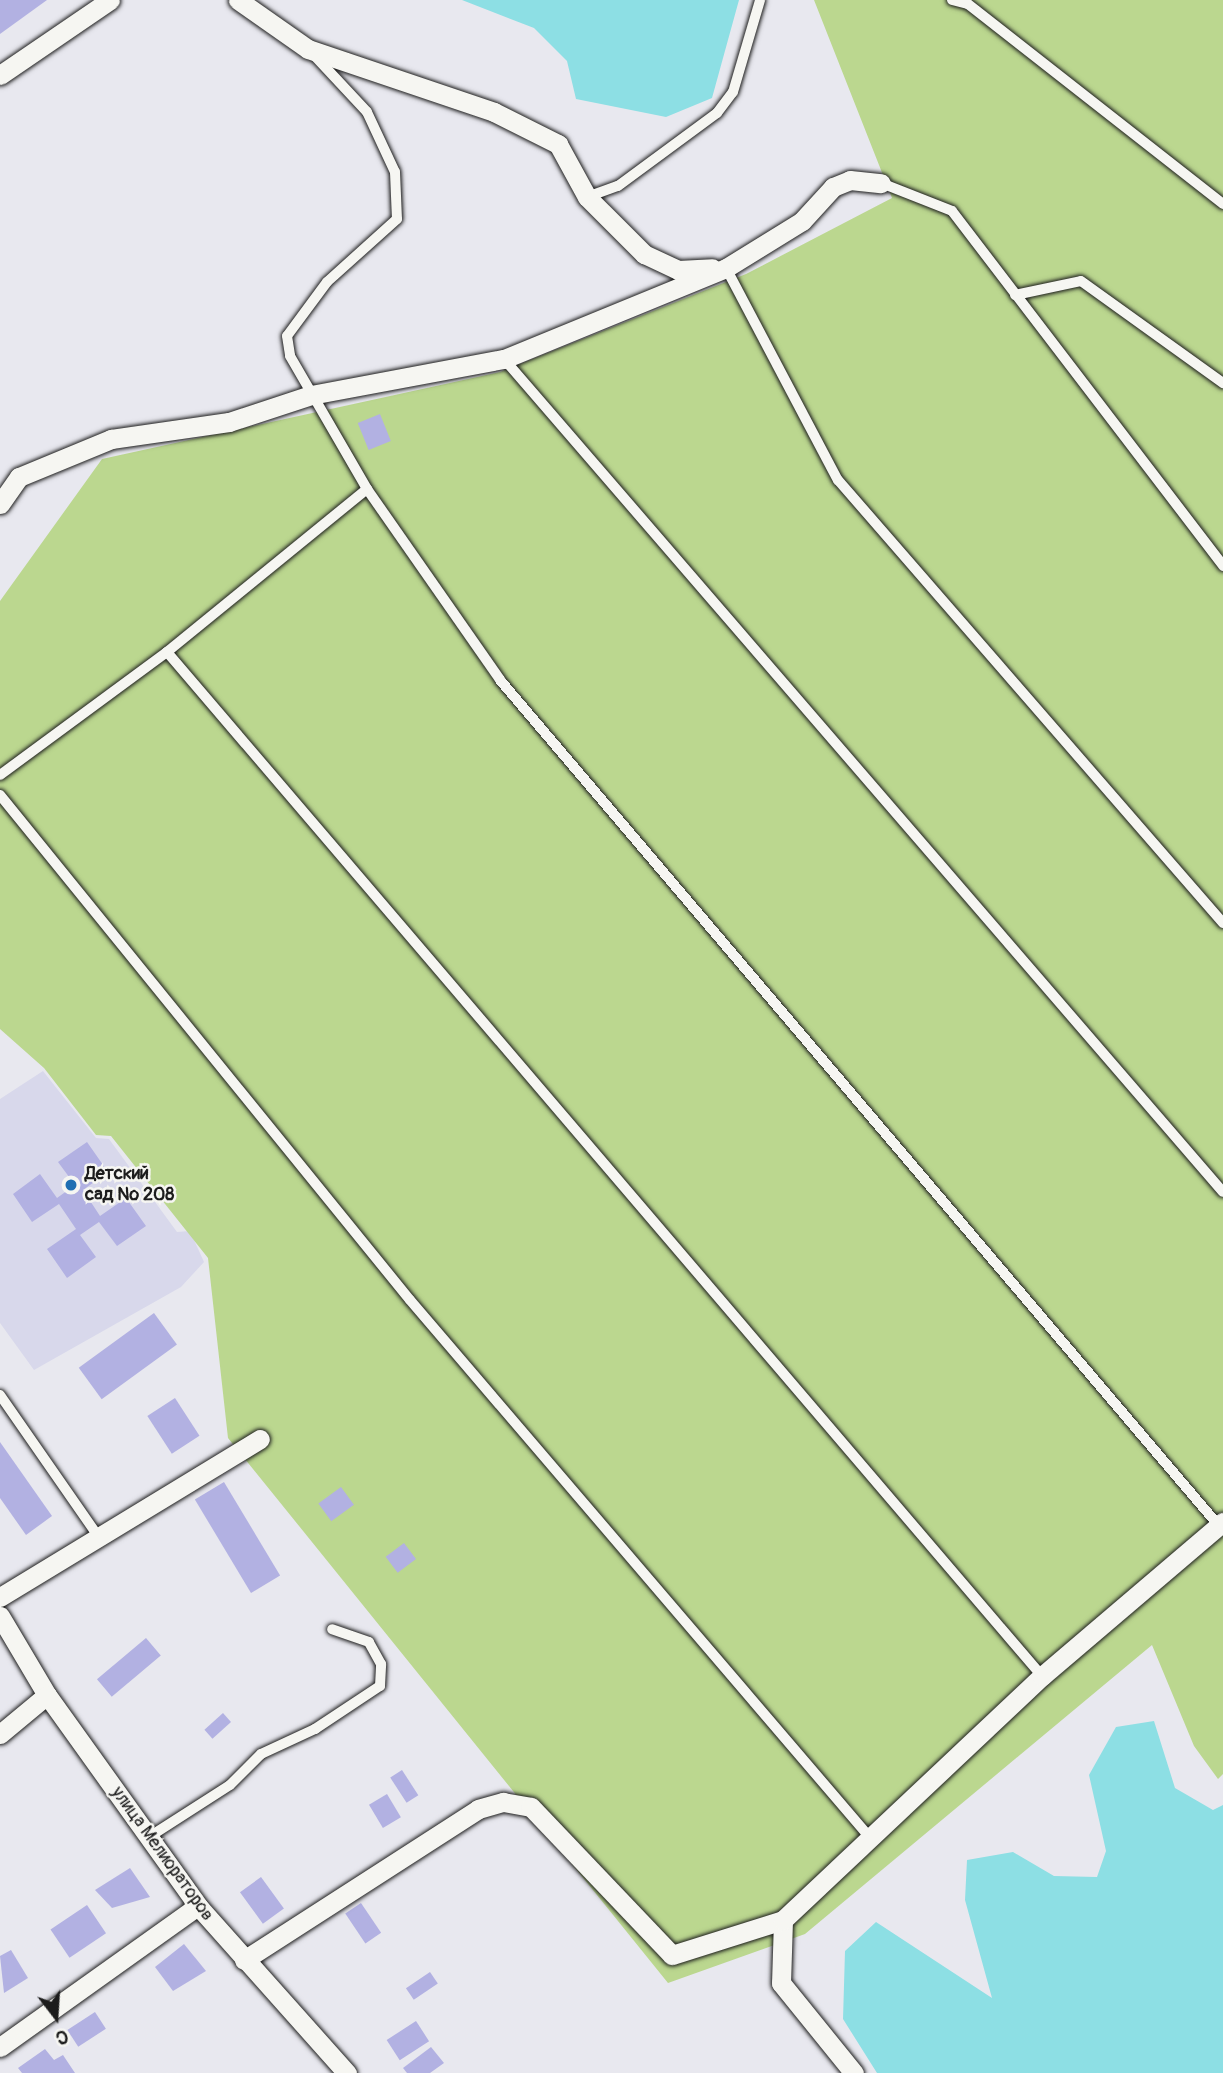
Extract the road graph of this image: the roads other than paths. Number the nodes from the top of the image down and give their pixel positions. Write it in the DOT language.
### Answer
graph roads {
  1 [pos="110,0"];
  2 [pos="238,0"];
  3 [pos="760,0"];
  4 [pos="952,0"];
  5 [pos="308,49"];
  6 [pos="0,75"];
  7 [pos="881,183"];
  8 [pos="587,197"];
  9 [pos="1223,204"];
  10 [pos="726,268"];
  11 [pos="1015,295"];
  12 [pos="504,359"];
  13 [pos="1223,383"];
  14 [pos="312,395"];
  15 [pos="6,484"];
  16 [pos="367,489"];
  17 [pos="0,505"];
  18 [pos="1223,566"];
  19 [pos="167,652"];
  20 [pos="0,775"];
  21 [pos="0,795"];
  22 [pos="1223,923"];
  23 [pos="1223,1192"];
  24 [pos="0,1395"];
  25 [pos="260,1439"];
  26 [pos="1221,1524"];
  27 [pos="98,1536"];
  28 [pos="0,1597"];
  29 [pos="0,1616"];
  30 [pos="332,1629"];
  31 [pos="1042,1676"];
  32 [pos="47,1695"];
  33 [pos="0,1734"];
  34 [pos="149,1837"];
  35 [pos="873,1841"];
  36 [pos="198,1906"];
  37 [pos="783,1920"];
  38 [pos="244,1960"];
  39 [pos="0,2047"];
  40 [pos="348,2073"];
  41 [pos="854,2073"];
  1 -- 6 [label="street"];
  2 -- 5 [label="street"];
  3 -- 8 [label="lane"];
  4 -- 9 [label="lane"];
  5 -- 8 [label="street"];
  5 -- 14 [label="lane"];
  7 -- 10 [label="street"];
  7 -- 11 [label="lane"];
  8 -- 10 [label="street"];
  10 -- 12 [label="street"];
  10 -- 22 [label="lane"];
  11 -- 13 [label="lane"];
  11 -- 18 [label="lane"];
  12 -- 14 [label="street"];
  12 -- 23 [label="lane"];
  14 -- 15 [label="street"];
  14 -- 16 [label="lane"];
  15 -- 17 [label="street"];
  16 -- 19 [label="lane"];
  16 -- 26 [label="lane"];
  19 -- 20 [label="lane"];
  19 -- 31 [label="lane"];
  21 -- 35 [label="lane"];
  24 -- 27 [label="lane"];
  25 -- 27 [label="street"];
  26 -- 31 [label="street"];
  27 -- 28 [label="street"];
  29 -- 32 [label="street, улица Мелиораторов"];
  30 -- 34 [label="lane"];
  31 -- 35 [label="street"];
  32 -- 33 [label="street"];
  32 -- 34 [label="street, улица Мелиораторов"];
  34 -- 36 [label="street, улица Мелиораторов"];
  35 -- 37 [label="street"];
  36 -- 38 [label="street, улица Мелиораторов"];
  36 -- 39 [label="street"];
  37 -- 38 [label="street"];
  37 -- 41 [label="street"];
  38 -- 40 [label="street, улица Мелиораторов"];
}
